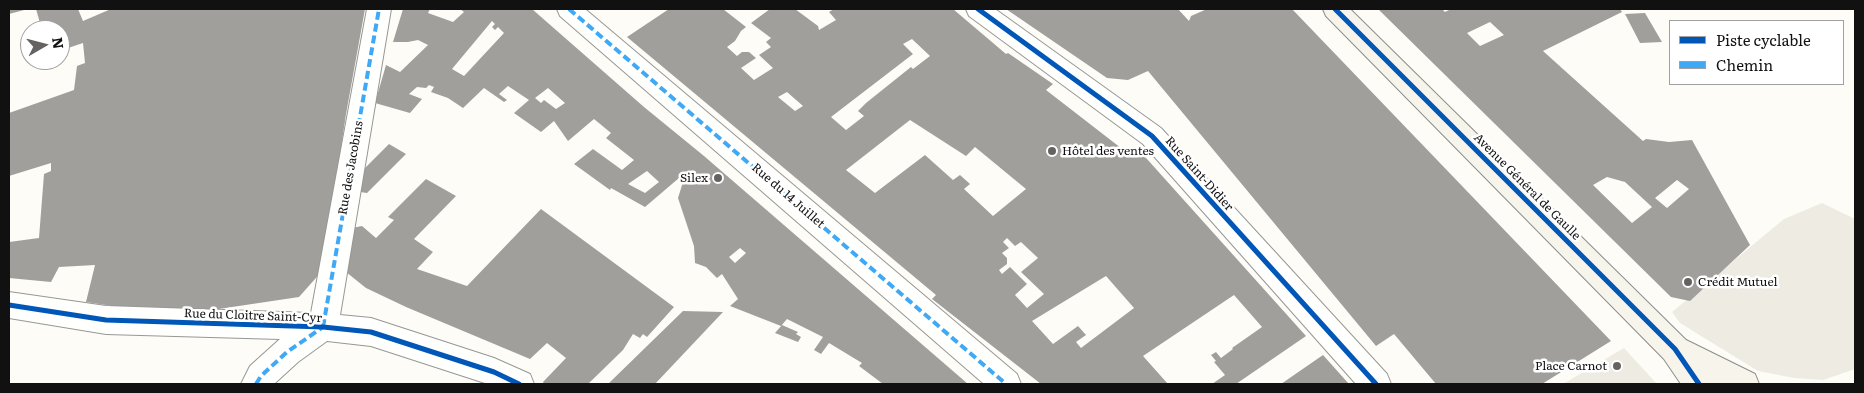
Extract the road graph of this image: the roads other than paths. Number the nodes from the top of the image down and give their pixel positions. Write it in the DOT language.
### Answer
graph roads {
  1 [pos="380,9"];
  2 [pos="569,9"];
  3 [pos="978,9"];
  4 [pos="1335,9"];
  5 [pos="9,305"];
  6 [pos="323,327"];
  7 [pos="1675,350"];
  8 [pos="256,384"];
  9 [pos="519,384"];
  10 [pos="1006,384"];
  11 [pos="1376,384"];
  12 [pos="1699,384"];
  13 [pos="1744,384"];
  1 -- 6 [label="street, Rue des Jacobins"];
  2 -- 10 [label="street, Rue du 14 Juillet"];
  3 -- 11 [label="street, Rue Saint-Didier"];
  4 -- 7 [label="street, Avenue Général de Gaulle"];
  5 -- 6 [label="street, Rue du Cloitre Saint-Cyr"];
  6 -- 8 [label="street"];
  6 -- 9 [label="street, Rue du Cloitre Saint-Cyr"];
  7 -- 12 [label="street, Avenue Général de Gaulle"];
  7 -- 13 [label="street, Avenue Général de Gaulle"];
}
